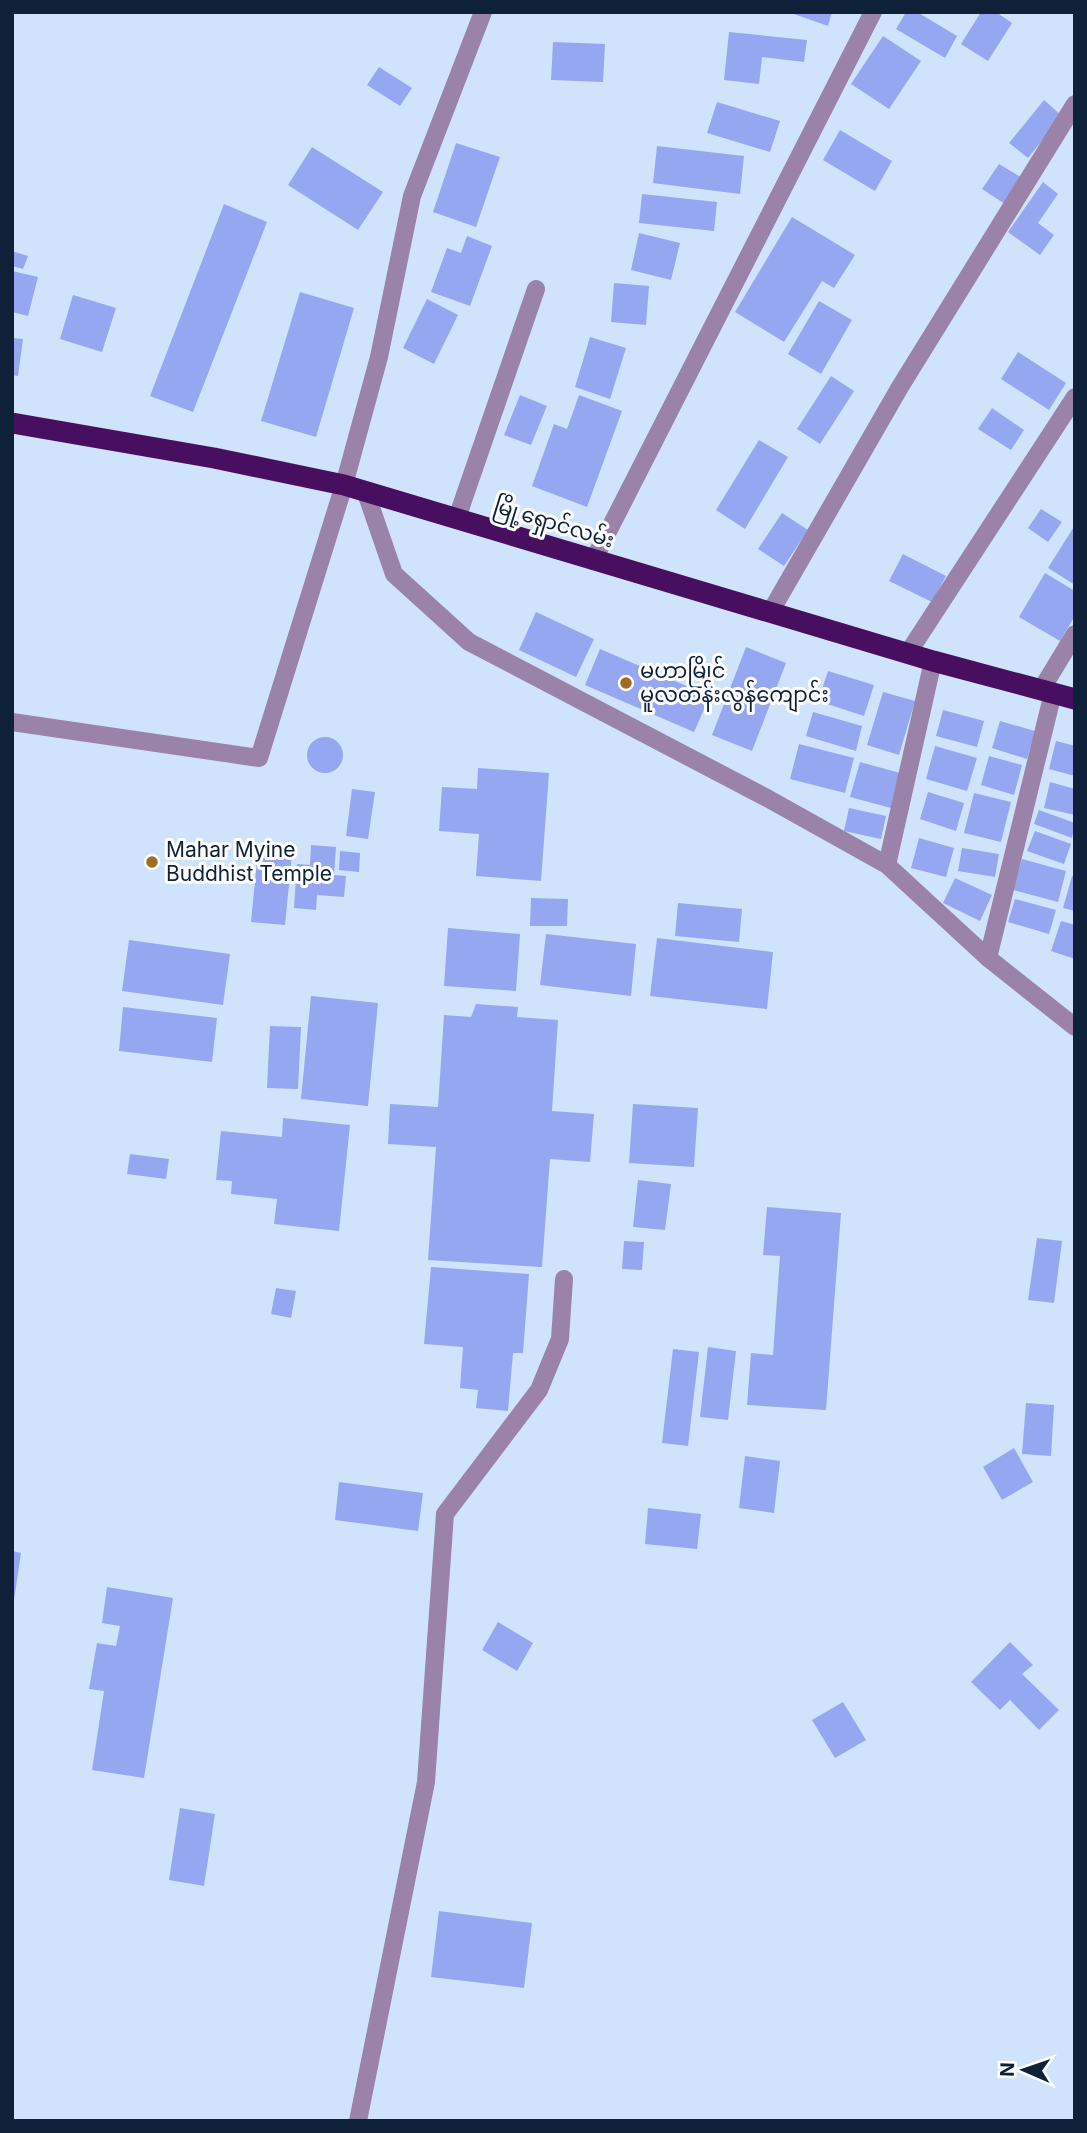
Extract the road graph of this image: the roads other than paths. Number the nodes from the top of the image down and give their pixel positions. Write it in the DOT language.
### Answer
graph roads {
  1 [pos="483,12"];
  2 [pos="873,12"];
  3 [pos="1075,104"];
  4 [pos="536,289"];
  5 [pos="1075,397"];
  6 [pos="12,423"];
  7 [pos="344,485"];
  8 [pos="366,493"];
  9 [pos="457,519"];
  10 [pos="593,561"];
  11 [pos="771,611"];
  12 [pos="1075,634"];
  13 [pos="908,653"];
  14 [pos="933,661"];
  15 [pos="1047,692"];
  16 [pos="1075,699"];
  17 [pos="12,722"];
  18 [pos="887,865"];
  19 [pos="988,958"];
  20 [pos="1075,1027"];
  21 [pos="565,1279"];
  22 [pos="358,2121"];
  1 -- 7 [label="street"];
  2 -- 10 [label="street"];
  3 -- 11 [label="street"];
  4 -- 9 [label="street"];
  5 -- 13 [label="street"];
  6 -- 7 [label="highway, မြို့ရှောင်လမ်း"];
  7 -- 8 [label="highway, မြို့ရှောင်လမ်း"];
  7 -- 17 [label="street"];
  8 -- 9 [label="highway, မြို့ရှောင်လမ်း"];
  8 -- 18 [label="street"];
  9 -- 10 [label="highway, မြို့ရှောင်လမ်း"];
  10 -- 11 [label="highway, မြို့ရှောင်လမ်း"];
  11 -- 13 [label="highway, မြို့ရှောင်လမ်း"];
  12 -- 15 [label="street"];
  13 -- 14 [label="highway, မြို့ရှောင်လမ်း"];
  14 -- 15 [label="highway, မြို့ရှောင်လမ်း"];
  14 -- 18 [label="street"];
  15 -- 16 [label="highway, မြို့ရှောင်လမ်း"];
  15 -- 19 [label="street"];
  18 -- 19 [label="street"];
  19 -- 20 [label="street"];
  21 -- 22 [label="street"];
}
